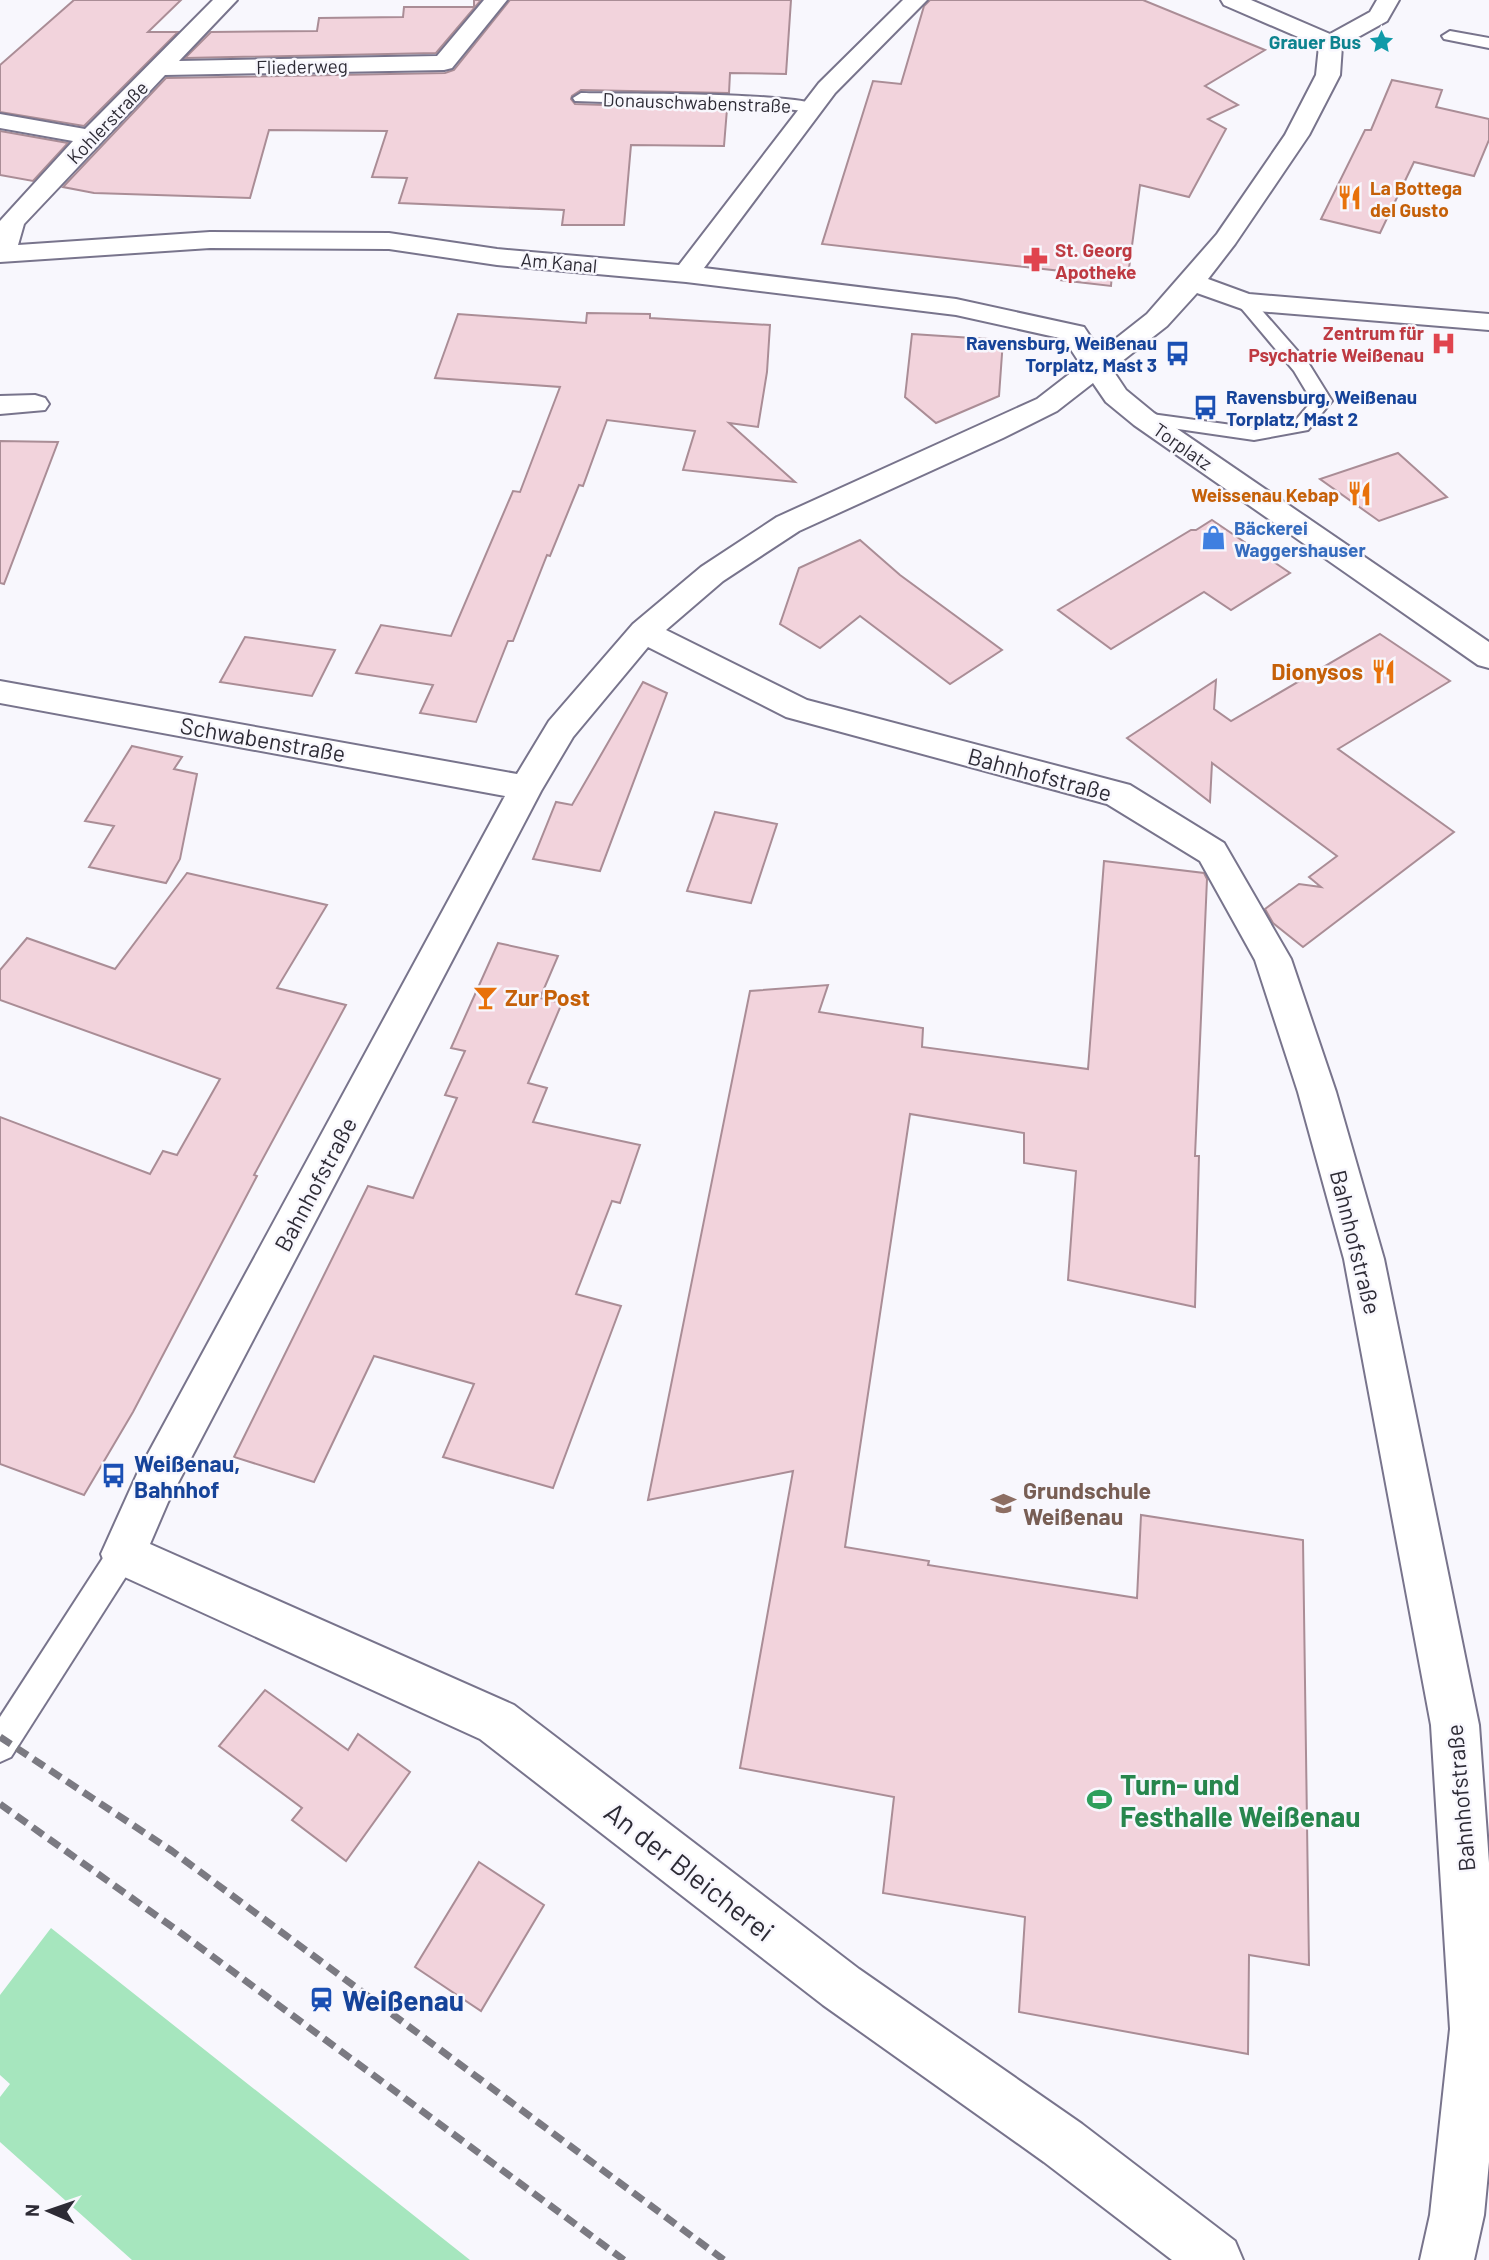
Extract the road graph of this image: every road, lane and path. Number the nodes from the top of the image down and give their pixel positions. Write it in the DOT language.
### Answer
graph roads {
  1 [pos="226,0"];
  2 [pos="496,0"];
  3 [pos="916,0"];
  4 [pos="1232,0"];
  5 [pos="1388,0"];
  6 [pos="1450,36"];
  7 [pos="1331,43"];
  8 [pos="1489,43"];
  9 [pos="160,68"];
  10 [pos="581,98"];
  11 [pos="812,107"];
  12 [pos="0,121"];
  13 [pos="90,137"];
  14 [pos="1,254"];
  15 [pos="686,274"];
  16 [pos="1192,282"];
  17 [pos="1245,302"];
  18 [pos="1489,322"];
  19 [pos="1096,367"];
  20 [pos="35,404"];
  21 [pos="0,405"];
  22 [pos="1144,419"];
  23 [pos="644,632"];
  24 [pos="1489,657"];
  25 [pos="0,692"];
  26 [pos="526,788"];
  27 [pos="123,1554"];
  28 [pos="0,1746"];
  29 [pos="1216,2260"];
  30 [pos="1447,2260"];
  1 -- 9 [label="street, Kohlerstraße"];
  2 -- 9 [label="street, Fliederweg"];
  3 -- 11 [label="street, Donauschwabenstraße"];
  4 -- 7 [label="street"];
  5 -- 7 [label="street"];
  6 -- 8 [label="lane"];
  7 -- 16 [label="street, Bahnhofstraße"];
  9 -- 13 [label="street, Kohlerstraße"];
  10 -- 11 [label="lane, Donauschwabenstraße"];
  11 -- 15 [label="street, Donauschwabenstraße"];
  12 -- 13 [label="street"];
  13 -- 14 [label="street, Kohlerstraße"];
  14 -- 15 [label="street, Am Kanal"];
  15 -- 19 [label="street, Am Kanal"];
  16 -- 17 [label="street"];
  16 -- 19 [label="street, Bahnhofstraße"];
  17 -- 18 [label="street"];
  17 -- 22 [label="lane"];
  19 -- 22 [label="street, Torplatz"];
  19 -- 23 [label="street, Bahnhofstraße"];
  20 -- 21 [label="street"];
  22 -- 24 [label="street, Torplatz"];
  23 -- 26 [label="street, Bahnhofstraße"];
  23 -- 30 [label="street, Bahnhofstraße"];
  25 -- 26 [label="street, Schwabenstraße"];
  26 -- 27 [label="street, Bahnhofstraße"];
  27 -- 28 [label="lane, Bahnhofstraße"];
  27 -- 29 [label="street, An der Bleicherei"];
}
